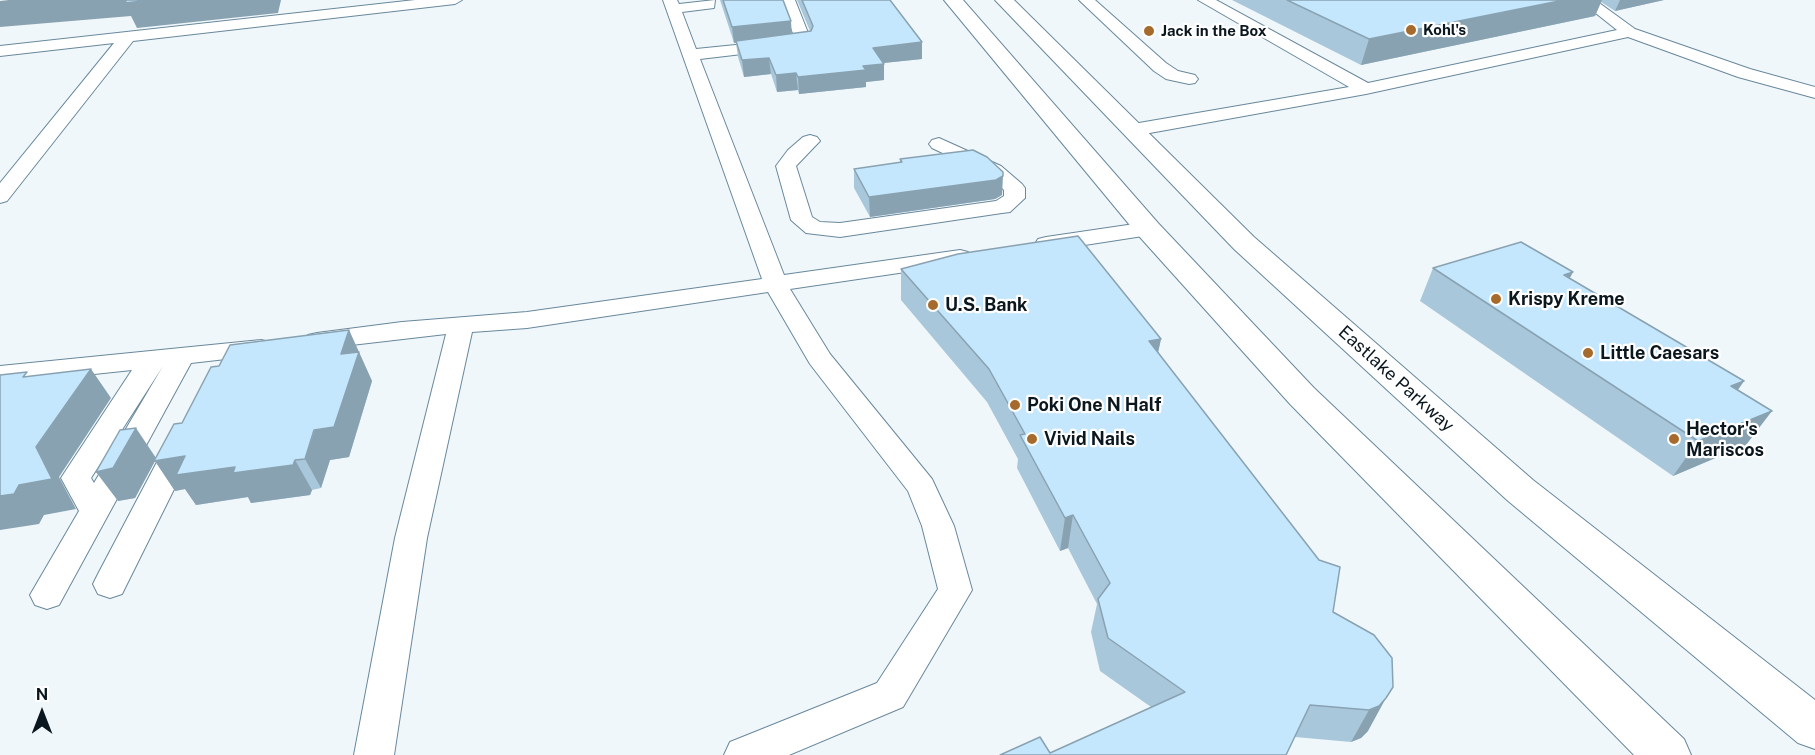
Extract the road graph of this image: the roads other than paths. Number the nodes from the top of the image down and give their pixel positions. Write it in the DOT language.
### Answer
graph roads {
  1 [pos="455,0"];
  2 [pos="708,0"];
  3 [pos="788,0"];
  4 [pos="953,0"];
  5 [pos="1004,0"];
  6 [pos="1086,0"];
  7 [pos="1205,0"];
  8 [pos="1580,0"];
  9 [pos="671,4"];
  10 [pos="1629,32"];
  11 [pos="126,39"];
  12 [pos="0,51"];
  13 [pos="689,55"];
  14 [pos="1189,79"];
  15 [pos="1366,89"];
  16 [pos="1815,93"];
  17 [pos="1133,130"];
  18 [pos="810,141"];
  19 [pos="939,144"];
  20 [pos="0,197"];
  21 [pos="1148,229"];
  22 [pos="1024,248"];
  23 [pos="977,255"];
  24 [pos="776,285"];
  25 [pos="461,326"];
  26 [pos="228,351"];
  27 [pos="182,356"];
  28 [pos="152,360"];
  29 [pos="0,375"];
  30 [pos="212,383"];
  31 [pos="196,415"];
  32 [pos="95,512"];
  33 [pos="110,584"];
  34 [pos="47,595"];
  35 [pos="1815,728"];
  36 [pos="374,755"];
  37 [pos="744,755"];
  38 [pos="1667,755"];
  1 -- 11 [label="lane"];
  2 -- 9 [label="lane"];
  3 -- 13 [label="lane"];
  4 -- 21 [label="main road"];
  5 -- 17 [label="main road, Eastlake Parkway"];
  6 -- 14 [label="lane"];
  7 -- 15 [label="lane"];
  8 -- 10 [label="lane"];
  9 -- 13 [label="lane"];
  10 -- 15 [label="lane"];
  10 -- 16 [label="lane"];
  11 -- 12 [label="lane"];
  11 -- 20 [label="lane"];
  13 -- 24 [label="lane"];
  15 -- 17 [label="lane"];
  17 -- 35 [label="main road, Eastlake Parkway"];
  18 -- 19 [label="lane"];
  21 -- 22 [label="lane"];
  21 -- 38 [label="main road"];
  23 -- 24 [label="lane"];
  24 -- 25 [label="lane"];
  24 -- 37 [label="lane"];
  25 -- 26 [label="lane"];
  25 -- 36 [label="lane"];
  26 -- 27 [label="lane"];
  26 -- 30 [label="lane"];
  27 -- 28 [label="lane"];
  27 -- 32 [label="lane"];
  28 -- 29 [label="lane"];
  28 -- 32 [label="lane"];
  31 -- 33 [label="lane"];
  32 -- 34 [label="lane"];
}
